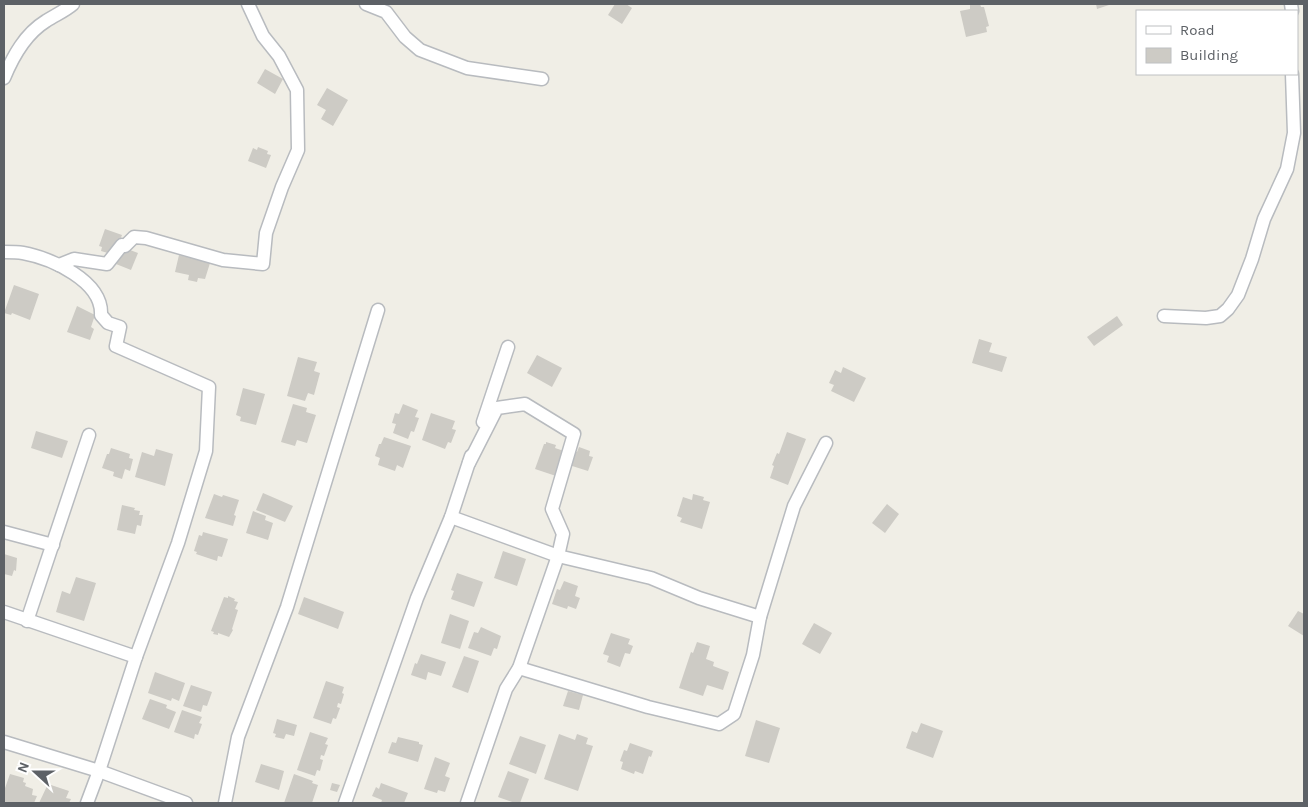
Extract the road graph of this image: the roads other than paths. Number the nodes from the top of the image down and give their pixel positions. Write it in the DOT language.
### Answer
graph roads {
  1 [pos="73,4"];
  2 [pos="248,4"];
  3 [pos="366,4"];
  4 [pos="1292,75"];
  5 [pos="4,78"];
  6 [pos="542,79"];
  7 [pos="4,252"];
  8 [pos="59,264"];
  9 [pos="378,310"];
  10 [pos="1164,316"];
  11 [pos="508,347"];
  12 [pos="89,435"];
  13 [pos="826,444"];
  14 [pos="469,463"];
  15 [pos="451,516"];
  16 [pos="4,532"];
  17 [pos="53,545"];
  18 [pos="558,556"];
  19 [pos="4,612"];
  20 [pos="760,617"];
  21 [pos="27,621"];
  22 [pos="136,657"];
  23 [pos="519,668"];
  24 [pos="4,742"];
  25 [pos="99,771"];
  26 [pos="87,803"];
  27 [pos="186,803"];
  28 [pos="225,803"];
  29 [pos="345,803"];
  30 [pos="467,803"];
  1 -- 5 [label="street"];
  2 -- 8 [label="street"];
  3 -- 6 [label="street"];
  4 -- 10 [label="street"];
  7 -- 8 [label="street"];
  8 -- 22 [label="street"];
  9 -- 28 [label="street"];
  11 -- 14 [label="street"];
  12 -- 17 [label="street"];
  13 -- 20 [label="street"];
  14 -- 15 [label="street"];
  14 -- 18 [label="street"];
  15 -- 18 [label="street"];
  15 -- 29 [label="street"];
  16 -- 17 [label="street"];
  17 -- 21 [label="street"];
  18 -- 20 [label="street"];
  18 -- 23 [label="street"];
  19 -- 21 [label="street"];
  20 -- 23 [label="street"];
  21 -- 22 [label="street"];
  22 -- 25 [label="street"];
  23 -- 30 [label="street"];
  24 -- 25 [label="street"];
  25 -- 26 [label="street"];
  25 -- 27 [label="street"];
}
